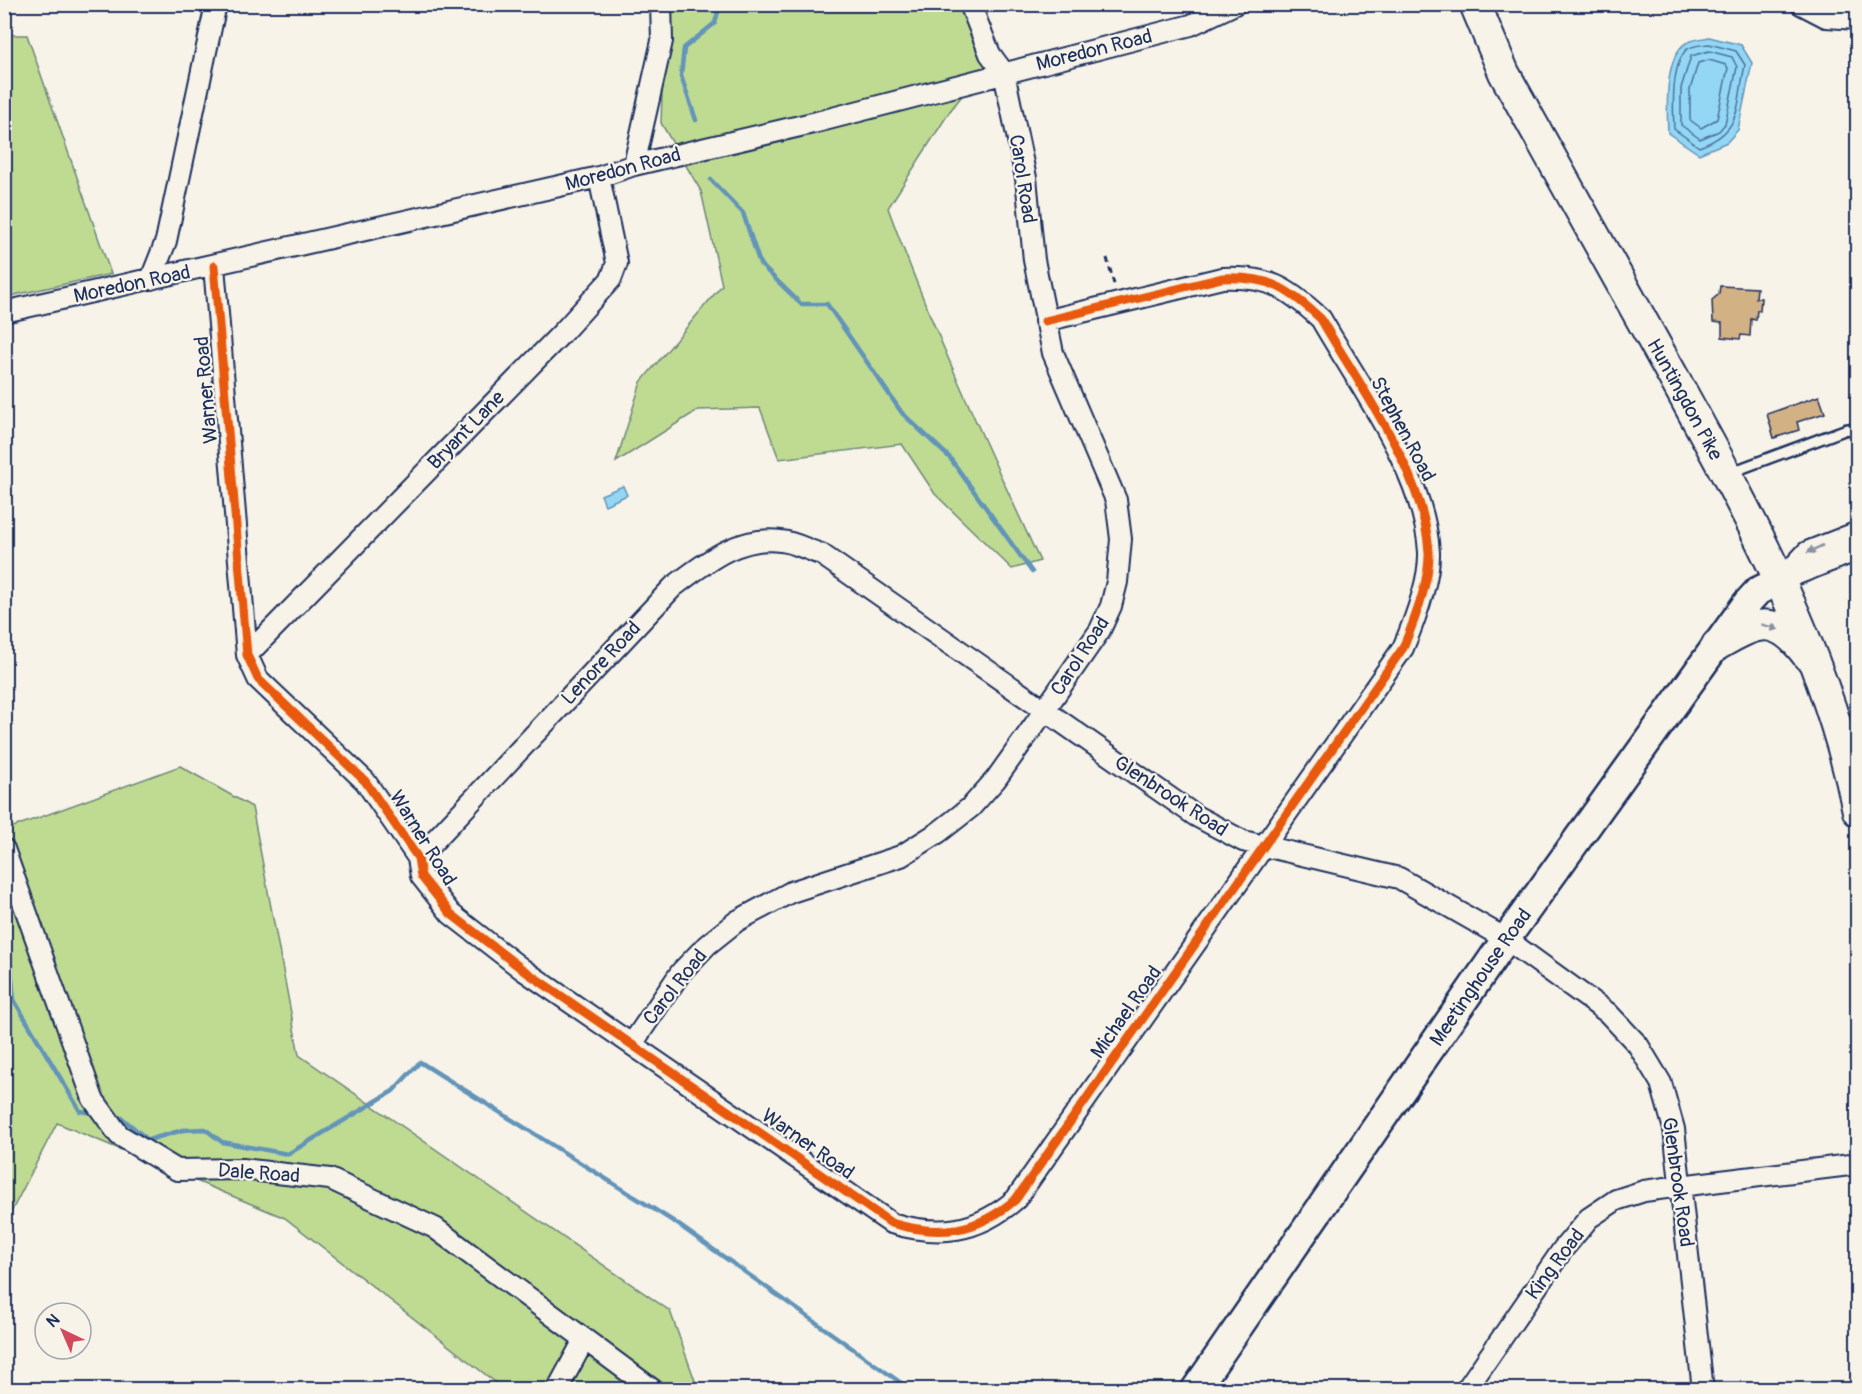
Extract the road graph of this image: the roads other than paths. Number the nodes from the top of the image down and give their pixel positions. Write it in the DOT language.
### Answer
graph roads {
  1 [pos="216,4"];
  2 [pos="661,4"];
  3 [pos="970,4"];
  4 [pos="1235,4"];
  5 [pos="1475,4"];
  6 [pos="1801,4"];
  7 [pos="1857,20"];
  8 [pos="1004,73"];
  9 [pos="634,165"];
  10 [pos="599,177"];
  11 [pos="214,266"];
  12 [pos="151,279"];
  13 [pos="4,312"];
  14 [pos="1045,321"];
  15 [pos="1857,431"];
  16 [pos="1727,474"];
  17 [pos="1857,532"];
  18 [pos="1857,550"];
  19 [pos="820,554"];
  20 [pos="1781,580"];
  21 [pos="1717,645"];
  22 [pos="247,655"];
  23 [pos="1816,667"];
  24 [pos="1044,711"];
  25 [pos="1857,811"];
  26 [pos="1264,846"];
  27 [pos="4,849"];
  28 [pos="418,858"];
  29 [pos="1506,939"];
  30 [pos="632,1044"];
  31 [pos="1857,1164"];
  32 [pos="1680,1186"];
  33 [pos="1016,1199"];
  34 [pos="584,1340"];
  35 [pos="557,1389"];
  36 [pos="653,1389"];
  37 [pos="1195,1389"];
  38 [pos="1466,1389"];
  39 [pos="1703,1389"];
  1 -- 12 [label="street"];
  2 -- 9 [label="street"];
  3 -- 8 [label="street"];
  4 -- 8 [label="street, Moredon Road"];
  5 -- 16 [label="main road, Huntingdon Pike"];
  6 -- 7 [label="street"];
  8 -- 9 [label="street, Moredon Road"];
  8 -- 14 [label="street, Carol Road"];
  9 -- 10 [label="street, Moredon Road"];
  10 -- 11 [label="street, Moredon Road"];
  10 -- 22 [label="street, Bryant Lane"];
  11 -- 12 [label="street, Moredon Road"];
  11 -- 22 [label="street, Warner Road"];
  12 -- 13 [label="street, Moredon Road"];
  14 -- 24 [label="street, Carol Road"];
  14 -- 26 [label="street, Stephen Road"];
  15 -- 16 [label="lane"];
  16 -- 20 [label="main road, Huntingdon Pike"];
  17 -- 20 [label="street, one-way"];
  18 -- 20 [label="street"];
  19 -- 24 [label="street, Glenbrook Road"];
  19 -- 28 [label="street, Lenore Road"];
  20 -- 21 [label="street, Meetinghouse Road"];
  20 -- 23 [label="main road, Huntingdon Pike"];
  21 -- 23 [label="main road, one-way"];
  21 -- 29 [label="street, Meetinghouse Road"];
  22 -- 28 [label="street, Warner Road"];
  23 -- 25 [label="main road, Huntingdon Pike"];
  24 -- 26 [label="street, Glenbrook Road"];
  24 -- 30 [label="street, Carol Road"];
  26 -- 29 [label="street, Glenbrook Road"];
  26 -- 33 [label="street, Michael Road"];
  27 -- 34 [label="street, Dale Road"];
  28 -- 30 [label="street, Warner Road"];
  29 -- 32 [label="street, Glenbrook Road"];
  29 -- 37 [label="street, Meetinghouse Road"];
  30 -- 33 [label="street, Warner Road"];
  31 -- 32 [label="street, King Road"];
  32 -- 38 [label="street, King Road"];
  32 -- 39 [label="street, Glenbrook Road"];
  34 -- 35 [label="street"];
  34 -- 36 [label="street, Dale Road"];
}
